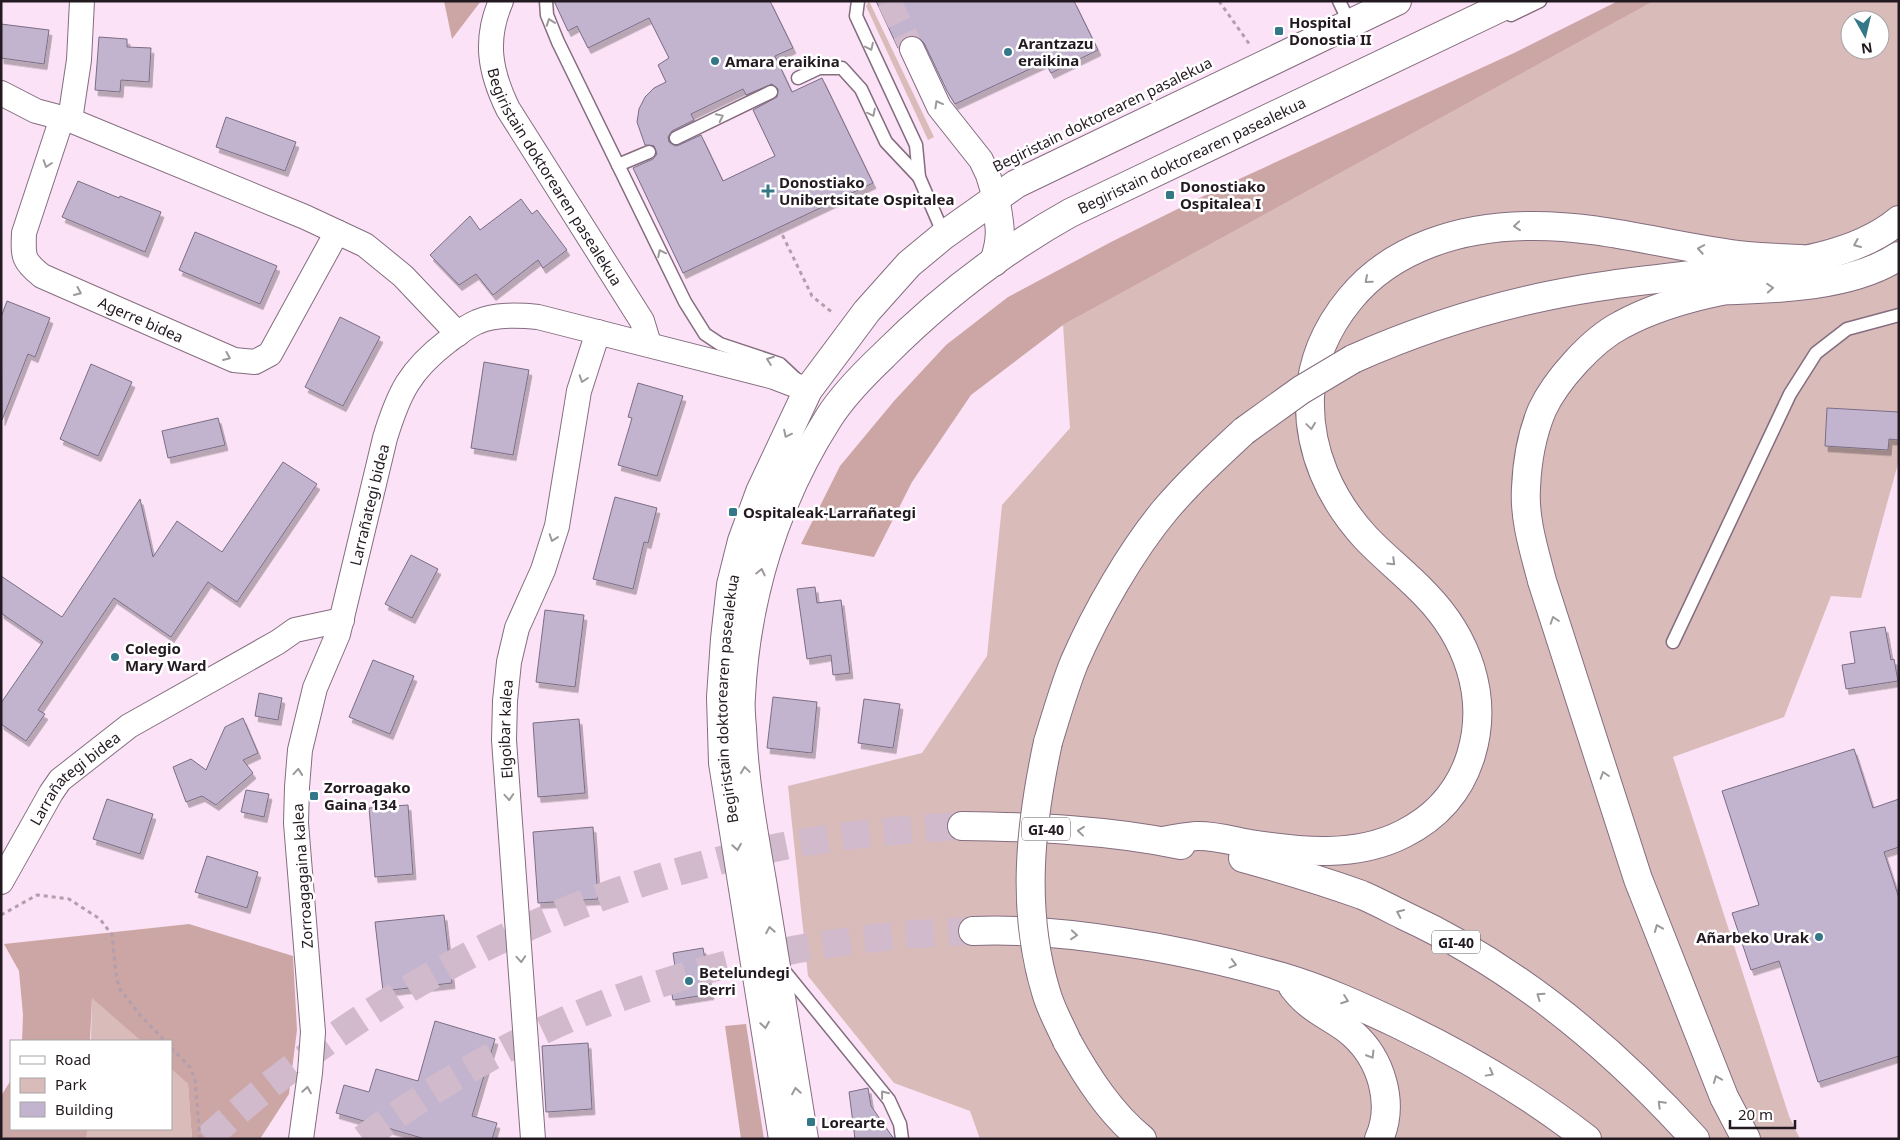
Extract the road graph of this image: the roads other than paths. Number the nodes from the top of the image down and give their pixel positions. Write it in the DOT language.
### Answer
graph roads {
  1 [pos="82,1"];
  2 [pos="501,1"];
  3 [pos="546,1"];
  4 [pos="858,1"];
  5 [pos="1372,1"];
  6 [pos="1397,1"];
  7 [pos="1514,1"];
  8 [pos="1540,1"];
  9 [pos="1344,13"];
  10 [pos="912,49"];
  11 [pos="798,78"];
  12 [pos="771,92"];
  13 [pos="1,93"];
  14 [pos="66,119"];
  15 [pos="676,138"];
  16 [pos="649,152"];
  17 [pos="618,166"];
  18 [pos="919,177"];
  19 [pos="993,193"];
  20 [pos="1899,220"];
  21 [pos="942,230"];
  22 [pos="337,232"];
  23 [pos="1899,256"];
  24 [pos="1801,259"];
  25 [pos="994,262"];
  26 [pos="884,283"];
  27 [pos="1721,291"];
  28 [pos="932,310"];
  29 [pos="1485,312"];
  30 [pos="1899,314"];
  31 [pos="598,332"];
  32 [pos="458,334"];
  33 [pos="650,344"];
  34 [pos="892,346"];
  35 [pos="865,374"];
  36 [pos="808,390"];
  37 [pos="780,511"];
  38 [pos="342,620"];
  39 [pos="1673,642"];
  40 [pos="962,826"];
  41 [pos="1163,841"];
  42 [pos="1,882"];
  43 [pos="973,931"];
  44 [pos="775,960"];
  45 [pos="1283,977"];
  46 [pos="301,1139"];
  47 [pos="533,1139"];
  48 [pos="783,1139"];
  49 [pos="804,1139"];
  50 [pos="902,1139"];
  51 [pos="1142,1139"];
  52 [pos="1379,1139"];
  53 [pos="1587,1139"];
  54 [pos="1695,1139"];
  55 [pos="1746,1139"];
  1 -- 14 [label="street, Agerre bidea"];
  2 -- 33 [label="street, Begiristain doktorearen pasealekua"];
  17 -- 3 [label="lane, one-way"];
  4 -- 18 [label="lane, one-way"];
  5 -- 9 [label="lane, Begiristain doktorearen pasalekua"];
  6 -- 9 [label="main road, Begiristain doktorearen pasealekua"];
  7 -- 25 [label="main road, Begiristain doktorearen pasealekua"];
  8 -- 28 [label="lane"];
  9 -- 19 [label="main road, Begiristain doktorearen pasealekua"];
  9 -- 19 [label="lane, Begiristain doktorearen pasalekua"];
  19 -- 10 [label="street, one-way"];
  11 -- 18 [label="lane, one-way"];
  15 -- 12 [label="lane, one-way"];
  13 -- 14 [label="street"];
  14 -- 22 [label="street"];
  14 -- 22 [label="street, Agerre bidea, one-way"];
  16 -- 17 [label="lane"];
  36 -- 17 [label="lane, one-way"];
  18 -- 21 [label="lane"];
  19 -- 21 [label="main road, Begiristain doktorearen pasealekua"];
  19 -- 25 [label="main road"];
  20 -- 24 [label="main road, one-way"];
  21 -- 26 [label="main road, Begiristain doktorearen pasealekua"];
  22 -- 32 [label="street"];
  27 -- 23 [label="main road, one-way"];
  24 -- 29 [label="main road"];
  24 -- 41 [label="main road, one-way"];
  25 -- 28 [label="main road, Begiristain doktorearen pasealekua"];
  26 -- 34 [label="main road, Begiristain doktorearen pasealekua"];
  26 -- 36 [label="main road, Begiristain doktorearen pasealekua"];
  27 -- 29 [label="main road"];
  55 -- 27 [label="main road, one-way"];
  28 -- 34 [label="main road, Begiristain doktorearen pasealekua"];
  29 -- 51 [label="main road, bridge"];
  30 -- 39 [label="lane"];
  31 -- 32 [label="street, Larrañategi bidea"];
  31 -- 33 [label="street, Larrañategi bidea"];
  31 -- 47 [label="street, Elgoibar kalea, one-way"];
  32 -- 38 [label="street, Larrañategi bidea"];
  33 -- 36 [label="street, Larrañategi bidea"];
  34 -- 35 [label="main road, Begiristain doktorearen pasealekua"];
  35 -- 36 [label="main road, Begiristain doktorearen pasealekua"];
  35 -- 37 [label="main road, Begiristain doktorearen pasealekua"];
  36 -- 37 [label="main road, Begiristain doktorearen pasealekua"];
  36 -- 48 [label="main road, Begiristain doktorearen pasealekua, one-way"];
  44 -- 37 [label="main road, Begiristain doktorearen pasealekua, one-way"];
  38 -- 42 [label="street, Larrañategi bidea"];
  46 -- 38 [label="street, Zorroagagaina kalea, one-way"];
  41 -- 40 [label="main road, GI-40, one-way"];
  54 -- 41 [label="main road, GI-40, one-way"];
  43 -- 45 [label="main road, one-way"];
  49 -- 44 [label="main road, Begiristain doktorearen pasealekua, one-way"];
  50 -- 44 [label="lane, one-way"];
  45 -- 52 [label="main road, one-way"];
  45 -- 53 [label="main road, one-way"];
}
